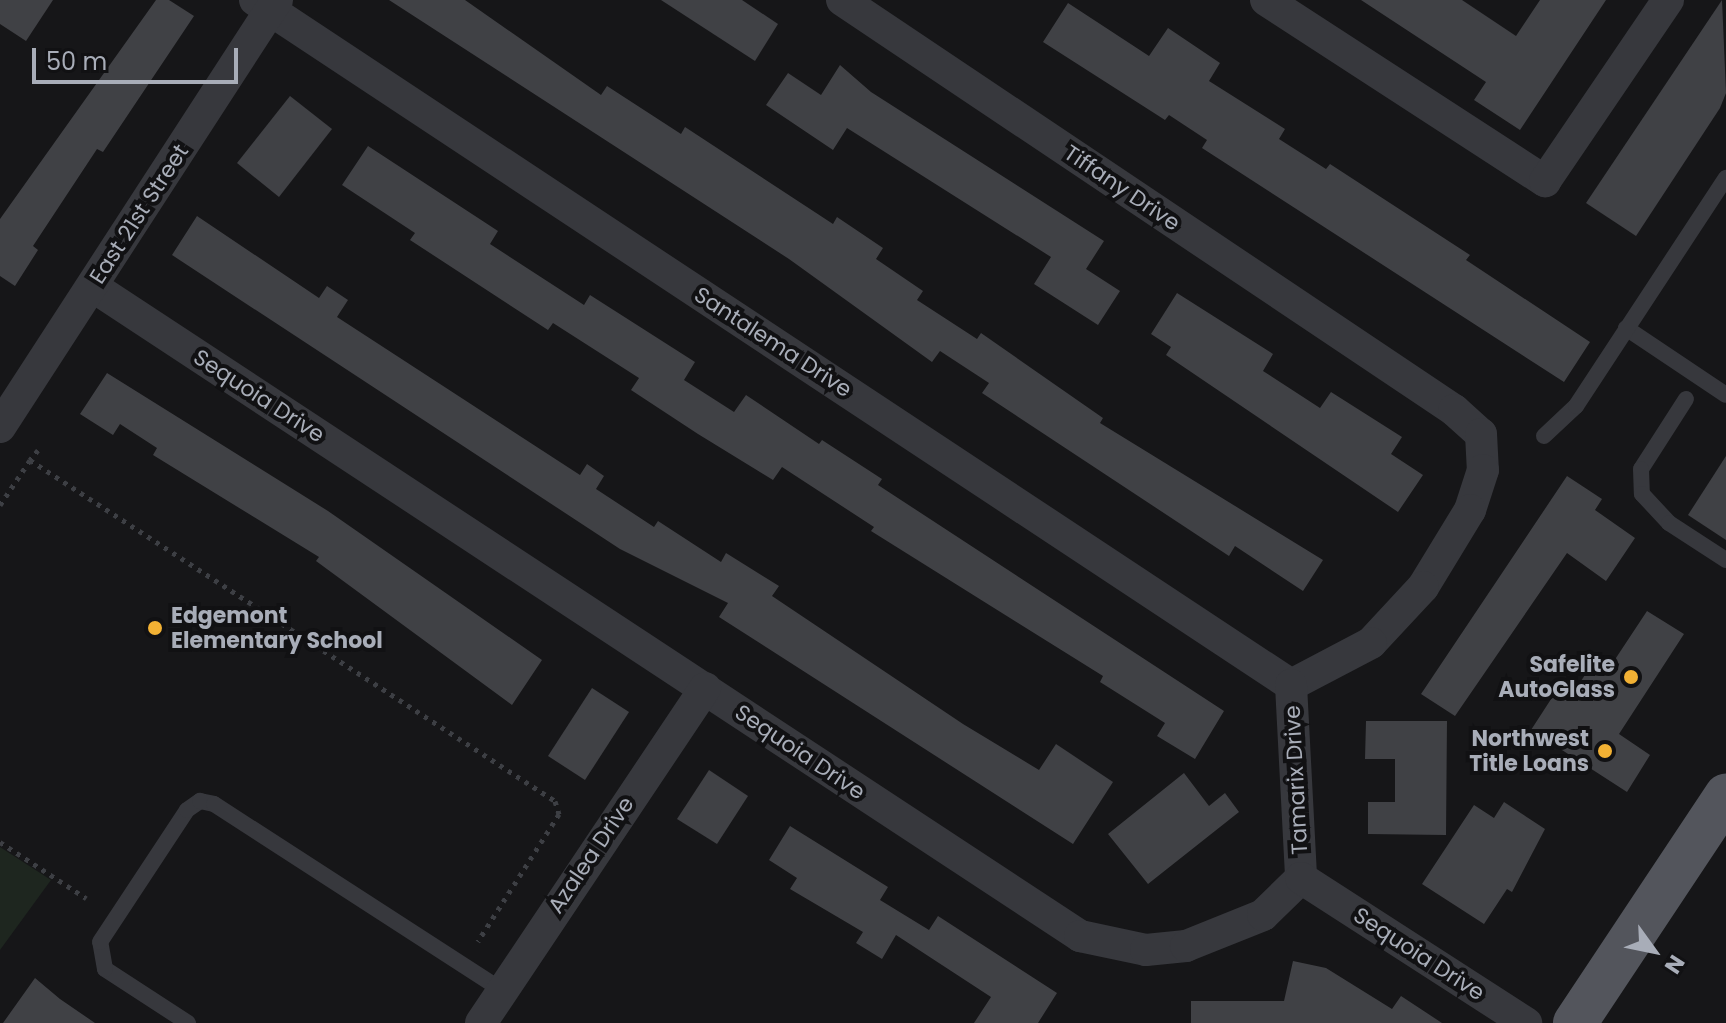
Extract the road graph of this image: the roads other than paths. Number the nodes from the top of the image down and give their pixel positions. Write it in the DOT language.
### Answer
graph roads {
  1 [pos="842,0"];
  2 [pos="1266,0"];
  3 [pos="1668,0"];
  4 [pos="267,3"];
  5 [pos="1726,178"];
  6 [pos="92,286"];
  7 [pos="1626,328"];
  8 [pos="1403,376"];
  9 [pos="1726,395"];
  10 [pos="1686,399"];
  11 [pos="0,427"];
  12 [pos="1544,436"];
  13 [pos="1726,560"];
  14 [pos="1291,685"];
  15 [pos="705,688"];
  16 [pos="1726,796"];
  17 [pos="1301,878"];
  18 [pos="502,990"];
  19 [pos="188,1023"];
  20 [pos="481,1023"];
  21 [pos="1526,1023"];
  22 [pos="1575,1023"];
  1 -- 8 [label="street, Tiffany Drive"];
  2 -- 3 [label="street"];
  4 -- 6 [label="street, East 21st Street"];
  4 -- 14 [label="street, Santalema Drive"];
  5 -- 7 [label="lane"];
  6 -- 11 [label="street, East 21st Street"];
  6 -- 15 [label="street, Sequoia Drive"];
  7 -- 9 [label="lane"];
  7 -- 12 [label="lane"];
  8 -- 14 [label="street, Tamarix Drive"];
  10 -- 13 [label="lane"];
  14 -- 17 [label="street, Tamarix Drive"];
  15 -- 17 [label="street, Sequoia Drive"];
  15 -- 18 [label="street, Azalea Drive"];
  16 -- 22 [label="main road"];
  17 -- 21 [label="street, Sequoia Drive"];
  18 -- 19 [label="lane"];
  18 -- 20 [label="street, Azalea Drive"];
}
